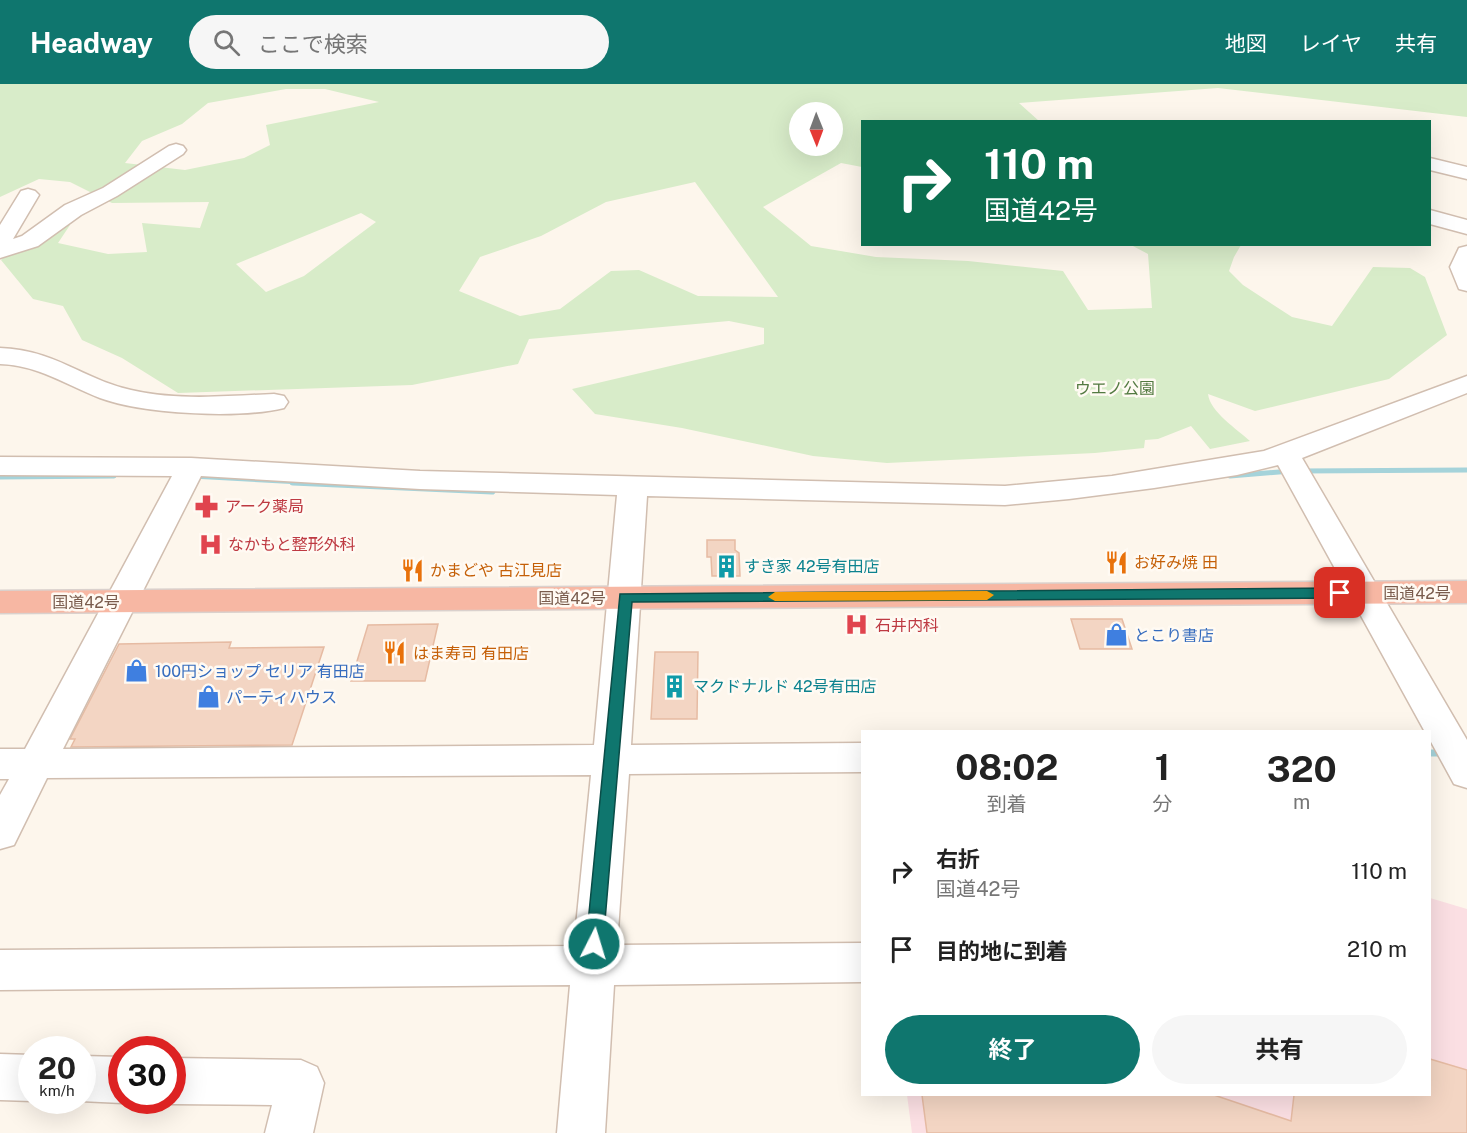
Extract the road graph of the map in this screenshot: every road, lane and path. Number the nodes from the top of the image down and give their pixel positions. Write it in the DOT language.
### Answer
graph roads {
  1 [pos="176,150"];
  2 [pos="1431,164"];
  3 [pos="1467,173"];
  4 [pos="28,195"];
  5 [pos="1431,217"];
  6 [pos="1467,228"];
  7 [pos="0,240"];
  8 [pos="0,251"];
  9 [pos="1467,253"];
  10 [pos="1467,284"];
  11 [pos="0,357"];
  12 [pos="1467,384"];
  13 [pos="274,402"];
  14 [pos="1286,454"];
  15 [pos="0,466"];
  16 [pos="191,467"];
  17 [pos="633,485"];
  18 [pos="1467,592"];
  19 [pos="1363,593"];
  20 [pos="625,598"];
  21 [pos="122,601"];
  22 [pos="0,602"];
  23 [pos="861,758"];
  24 [pos="612,760"];
  25 [pos="1451,762"];
  26 [pos="18,764"];
  27 [pos="0,833"];
  28 [pos="861,963"];
  29 [pos="592,966"];
  30 [pos="0,970"];
  31 [pos="0,1077"];
  32 [pos="18,1078"];
  33 [pos="186,1081"];
  34 [pos="289,1133"];
  35 [pos="581,1133"];
  1 -- 8 [label="street"];
  2 -- 3 [label="street"];
  4 -- 7 [label="street"];
  5 -- 6 [label="street"];
  9 -- 10 [label="street"];
  11 -- 13 [label="street"];
  12 -- 14 [label="street"];
  14 -- 17 [label="street"];
  14 -- 19 [label="street"];
  15 -- 16 [label="street"];
  16 -- 17 [label="street"];
  16 -- 21 [label="street"];
  17 -- 20 [label="street"];
  18 -- 19 [label="highway, 国道42号"];
  19 -- 20 [label="highway, 国道42号"];
  19 -- 25 [label="street"];
  20 -- 21 [label="highway, 国道42号"];
  20 -- 24 [label="street"];
  21 -- 22 [label="highway, 国道42号"];
  21 -- 26 [label="street"];
  23 -- 24 [label="street"];
  24 -- 26 [label="street"];
  24 -- 29 [label="street"];
  26 -- 27 [label="street"];
  28 -- 29 [label="street"];
  29 -- 30 [label="street"];
  29 -- 35 [label="street"];
  31 -- 32 [label="street"];
  33 -- 34 [label="street"];
}
